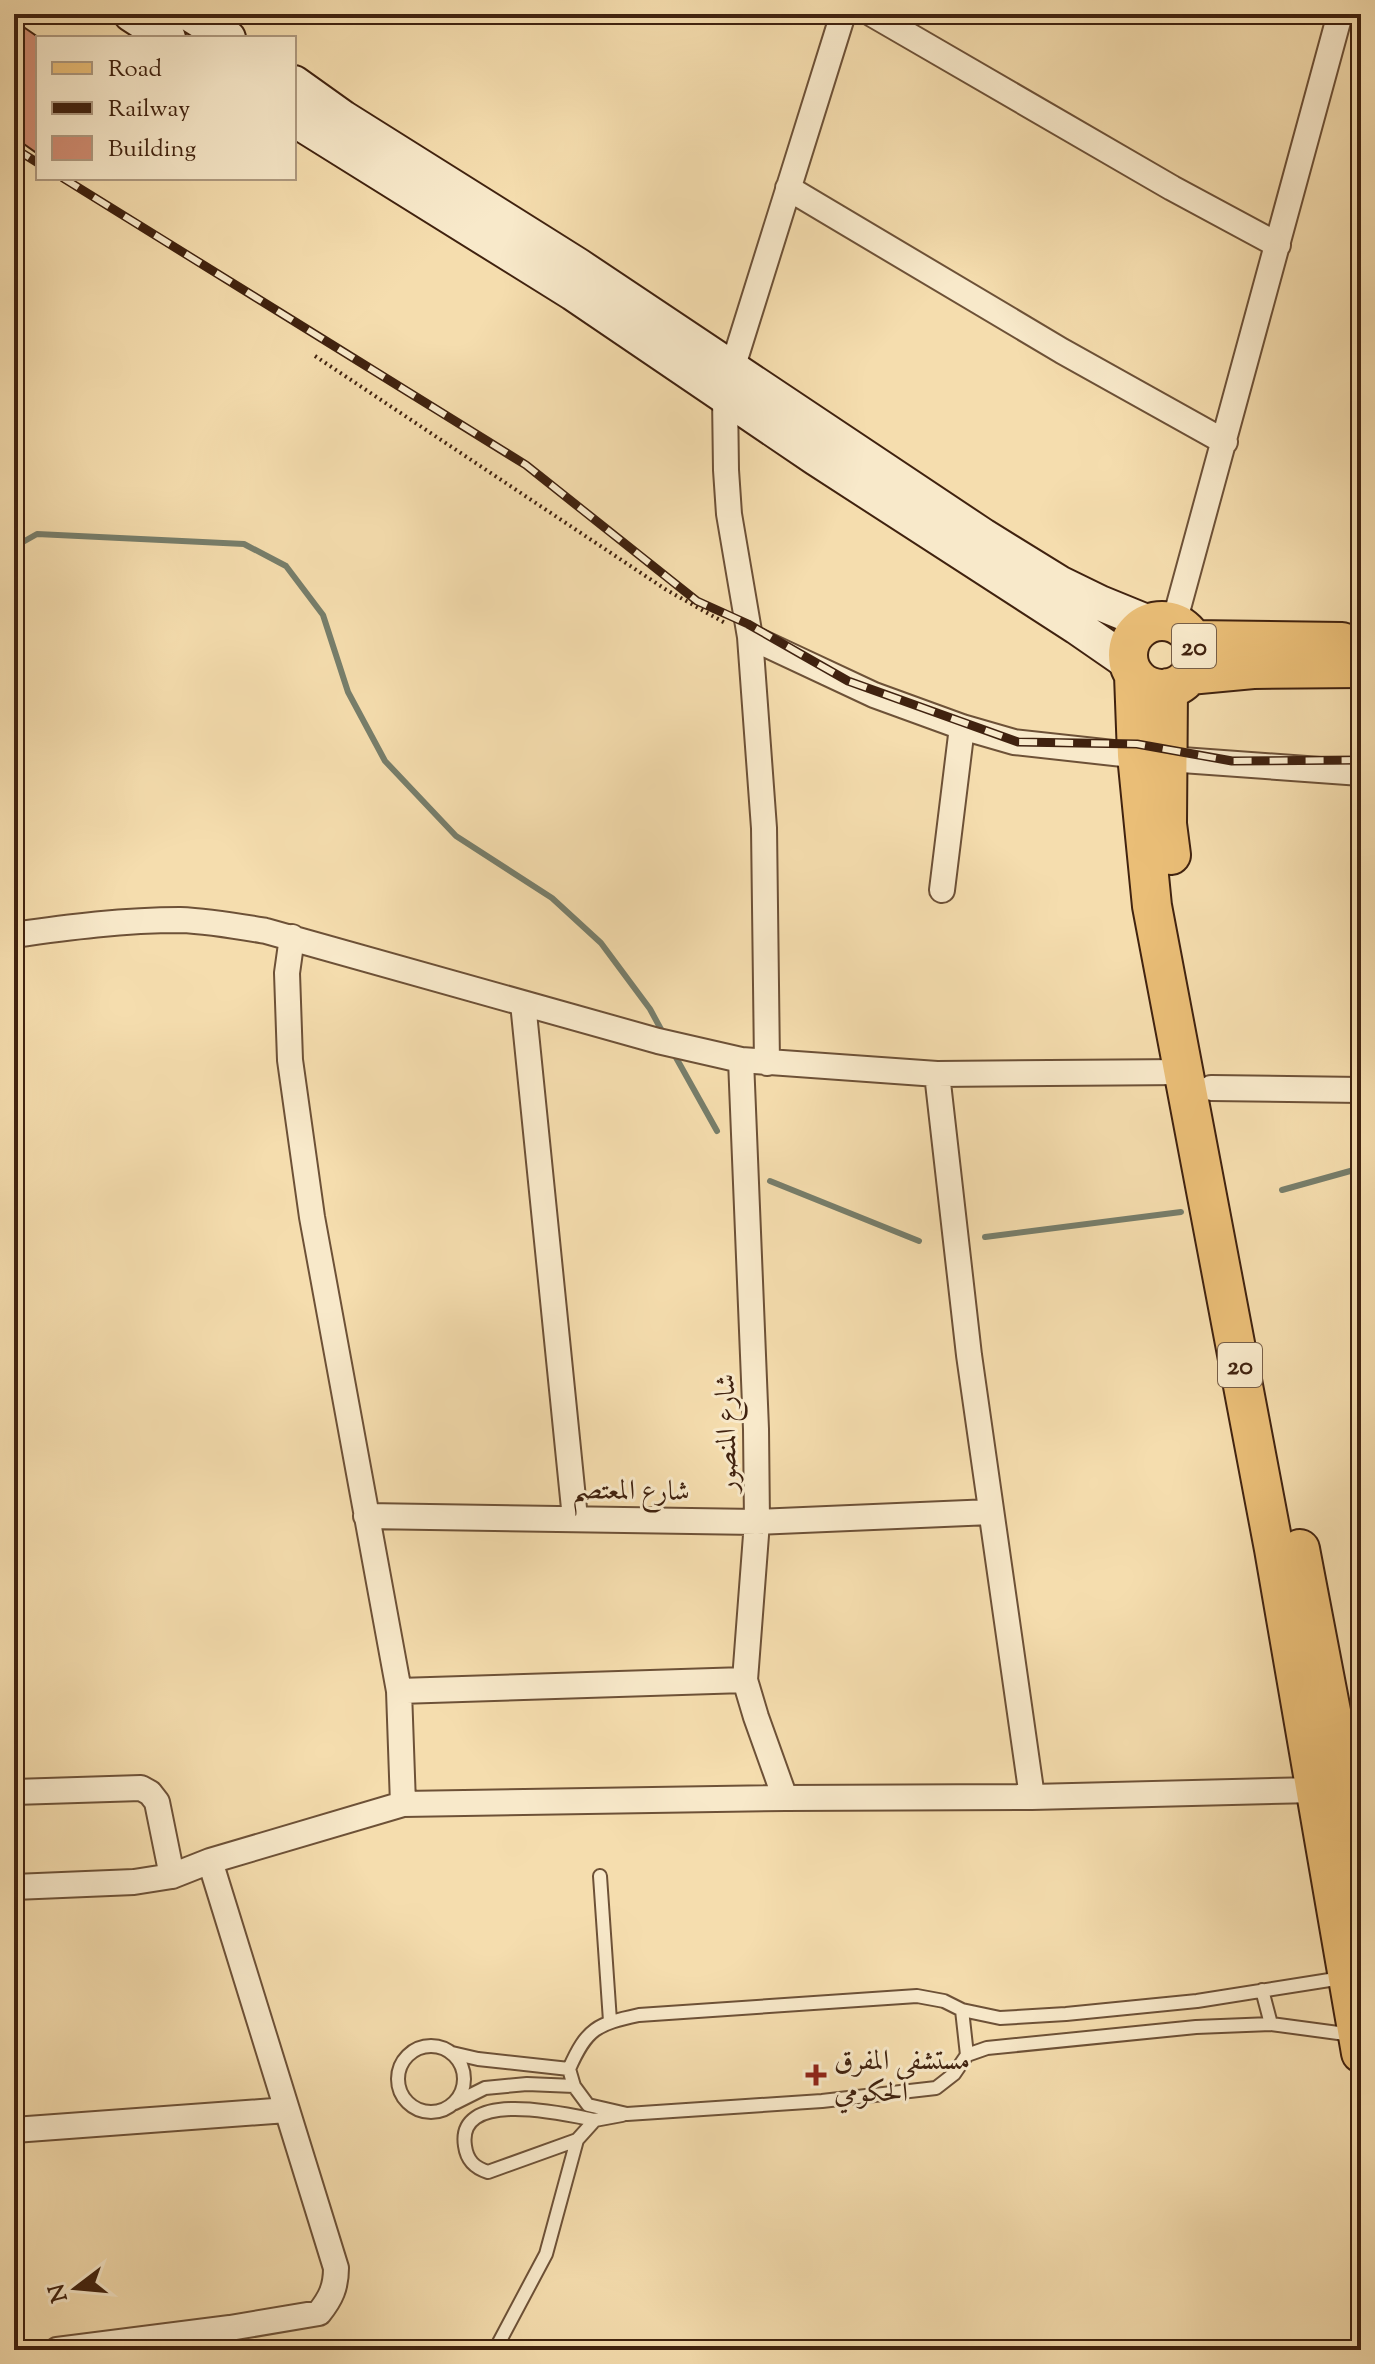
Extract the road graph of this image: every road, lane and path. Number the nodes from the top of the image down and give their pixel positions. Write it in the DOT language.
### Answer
graph roads {
  1 [pos="131,14"];
  2 [pos="190,14"];
  3 [pos="843,14"];
  4 [pos="872,14"];
  5 [pos="1340,14"];
  6 [pos="165,36"];
  7 [pos="225,36"];
  8 [pos="296,85"];
  9 [pos="296,119"];
  10 [pos="335,129"];
  11 [pos="788,188"];
  12 [pos="1278,245"];
  13 [pos="315,356"];
  14 [pos="728,383"];
  15 [pos="1225,442"];
  16 [pos="750,637"];
  17 [pos="1361,642"];
  18 [pos="1162,655"];
  19 [pos="1361,668"];
  20 [pos="962,727"];
  21 [pos="1153,757"];
  22 [pos="1361,773"];
  23 [pos="942,890"];
  24 [pos="14,935"];
  25 [pos="292,937"];
  26 [pos="523,1003"];
  27 [pos="730,1058"];
  28 [pos="767,1063"];
  29 [pos="937,1074"];
  30 [pos="1197,1080"];
  31 [pos="1361,1090"];
  32 [pos="991,1512"];
  33 [pos="366,1516"];
  34 [pos="575,1518"];
  35 [pos="757,1522"];
  36 [pos="745,1680"];
  37 [pos="399,1691"];
  38 [pos="14,1792"];
  39 [pos="1341,1793"];
  40 [pos="1032,1797"];
  41 [pos="785,1798"];
  42 [pos="403,1804"];
  43 [pos="210,1861"];
  44 [pos="1361,1868"];
  45 [pos="172,1876"];
  46 [pos="600,1876"];
  47 [pos="14,1887"];
  48 [pos="1355,1977"];
  49 [pos="1262,1990"];
  50 [pos="1125,2008"];
  51 [pos="962,2010"];
  52 [pos="610,2021"];
  53 [pos="1271,2024"];
  54 [pos="1129,2034"];
  55 [pos="1360,2042"];
  56 [pos="452,2053"];
  57 [pos="967,2055"];
  58 [pos="569,2069"];
  59 [pos="574,2086"];
  60 [pos="452,2104"];
  61 [pos="287,2110"];
  62 [pos="627,2114"];
  63 [pos="595,2120"];
  64 [pos="14,2130"];
  65 [pos="577,2140"];
  66 [pos="232,2339"];
  67 [pos="57,2350"];
  68 [pos="495,2350"];
  1 -- 6 [label="main road"];
  2 -- 7 [label="main road"];
  3 -- 11 [label="street"];
  4 -- 12 [label="street"];
  5 -- 12 [label="street"];
  8 -- 10 [label="main road"];
  9 -- 10 [label="main road"];
  10 -- 14 [label="main road"];
  10 -- 14 [label="main road"];
  11 -- 14 [label="street"];
  11 -- 15 [label="street"];
  12 -- 15 [label="street"];
  13 -- 16 [label="path"];
  14 -- 16 [label="street"];
  14 -- 18 [label="main road"];
  14 -- 18 [label="main road"];
  15 -- 18 [label="street"];
  16 -- 20 [label="street"];
  16 -- 28 [label="street"];
  17 -- 18 [label="main road, 20"];
  18 -- 19 [label="main road, 20"];
  18 -- 21 [label="main road, 20"];
  20 -- 21 [label="street"];
  20 -- 23 [label="street"];
  21 -- 22 [label="street"];
  21 -- 30 [label="main road, 20"];
  24 -- 25 [label="street"];
  25 -- 26 [label="street"];
  25 -- 33 [label="street"];
  26 -- 27 [label="street"];
  26 -- 34 [label="street"];
  27 -- 28 [label="street"];
  27 -- 35 [label="street, شارع المنصور"];
  28 -- 29 [label="street"];
  29 -- 30 [label="street"];
  29 -- 32 [label="street"];
  30 -- 31 [label="street"];
  30 -- 39 [label="main road, 20"];
  32 -- 35 [label="street, شارع المعتصم"];
  32 -- 40 [label="street"];
  33 -- 34 [label="street, شارع المعتصم"];
  33 -- 37 [label="street"];
  34 -- 35 [label="street, شارع المعتصم"];
  35 -- 36 [label="street, شارع المنصور"];
  36 -- 37 [label="street"];
  36 -- 41 [label="street, شارع المنصور"];
  37 -- 42 [label="street"];
  38 -- 45 [label="street"];
  39 -- 40 [label="street"];
  39 -- 44 [label="main road, 20"];
  39 -- 48 [label="main road, 20"];
  40 -- 41 [label="street"];
  41 -- 42 [label="street"];
  42 -- 43 [label="street"];
  43 -- 45 [label="street"];
  43 -- 61 [label="street"];
  45 -- 47 [label="street"];
  46 -- 52 [label="lane"];
  48 -- 49 [label="lane"];
  48 -- 55 [label="main road, 20"];
  49 -- 50 [label="lane"];
  49 -- 53 [label="lane"];
  50 -- 51 [label="lane"];
  50 -- 54 [label="lane"];
  51 -- 52 [label="lane"];
  51 -- 57 [label="lane"];
  52 -- 58 [label="lane"];
  53 -- 54 [label="lane"];
  53 -- 55 [label="lane"];
  54 -- 57 [label="lane"];
  56 -- 58 [label="lane"];
  56 -- 60 [label="lane"];
  56 -- 60 [label="lane"];
  57 -- 62 [label="lane"];
  58 -- 59 [label="lane"];
  59 -- 60 [label="lane"];
  59 -- 62 [label="lane"];
  61 -- 64 [label="street"];
  61 -- 66 [label="street"];
  62 -- 63 [label="lane"];
  63 -- 65 [label="lane"];
  63 -- 65 [label="lane"];
  65 -- 68 [label="lane"];
  66 -- 67 [label="street"];
}
